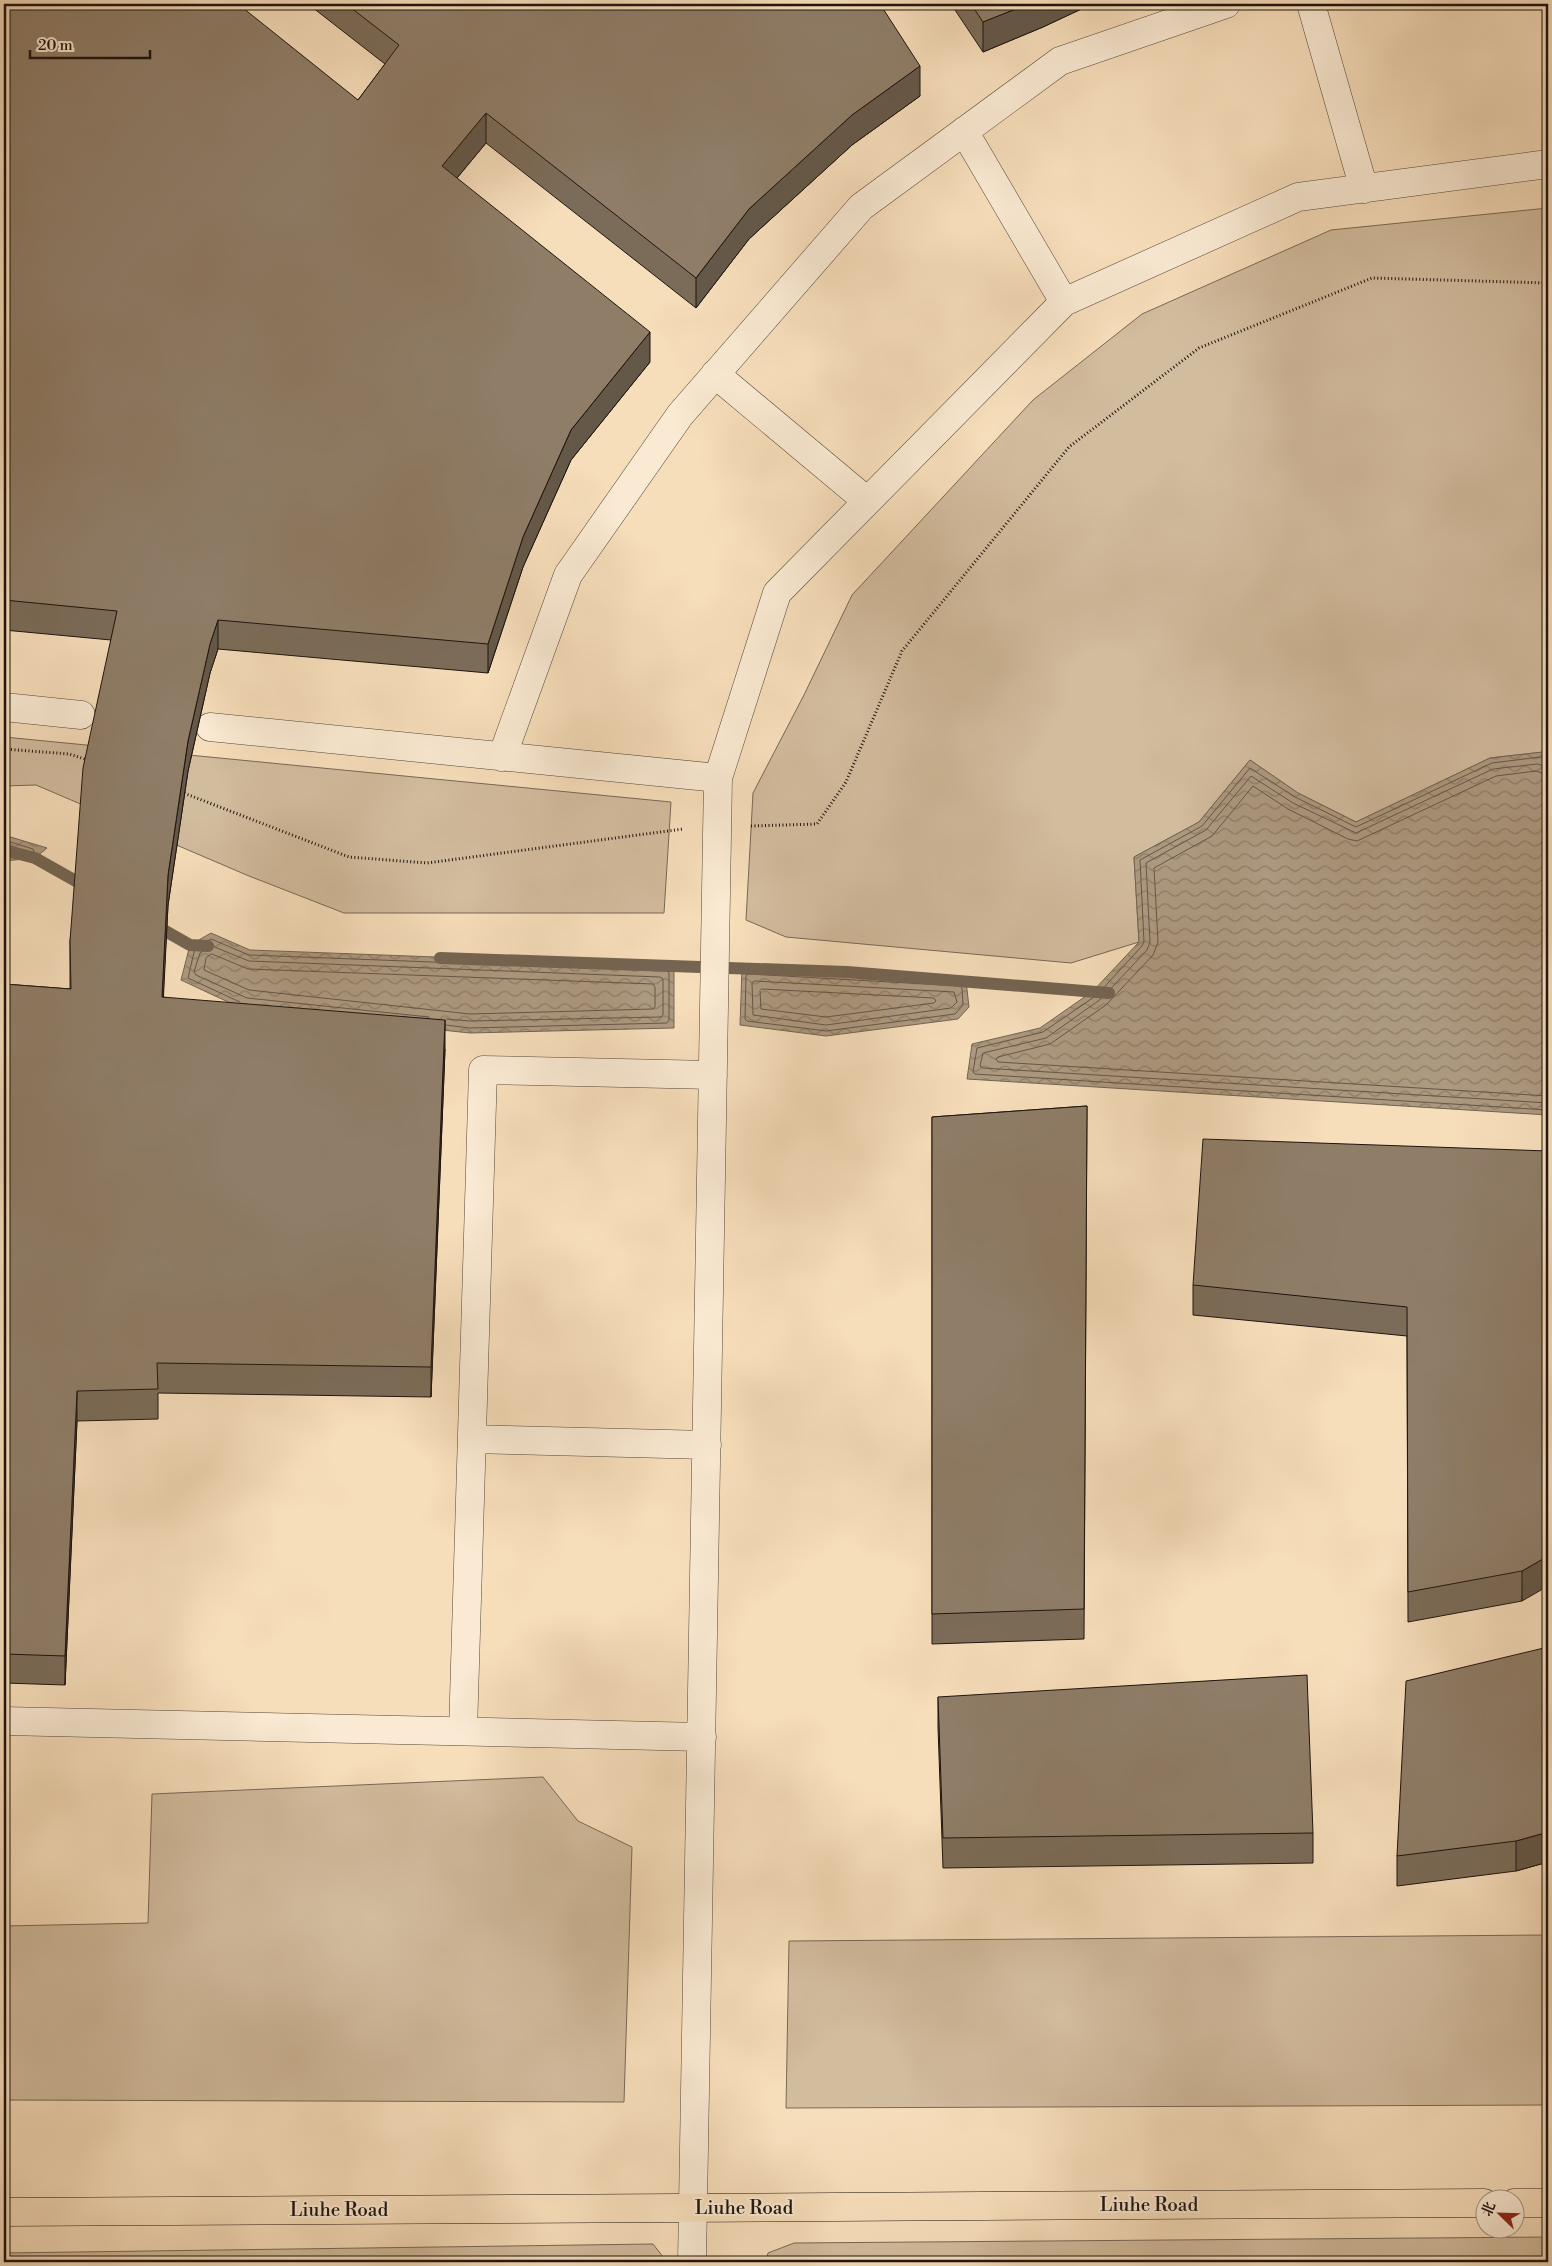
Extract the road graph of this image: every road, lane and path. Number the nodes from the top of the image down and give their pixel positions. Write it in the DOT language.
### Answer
graph roads {
  1 [pos="1226,4"];
  2 [pos="1311,4"];
  3 [pos="964,131"];
  4 [pos="1548,164"];
  5 [pos="1364,189"];
  6 [pos="1064,302"];
  7 [pos="715,374"];
  8 [pos="867,501"];
  9 [pos="4,707"];
  10 [pos="81,714"];
  11 [pos="210,727"];
  12 [pos="502,757"];
  13 [pos="718,778"];
  14 [pos="713,1074"];
  15 [pos="472,1440"];
  16 [pos="707,1445"];
  17 [pos="4,1721"];
  18 [pos="463,1731"];
  19 [pos="702,1737"];
  20 [pos="1474,2203"];
  21 [pos="1524,2203"];
  22 [pos="1548,2203"];
  23 [pos="693,2208"];
  24 [pos="4,2212"];
  25 [pos="692,2262"];
  1 -- 3 [label="street"];
  2 -- 5 [label="street"];
  3 -- 6 [label="street"];
  3 -- 7 [label="street"];
  4 -- 5 [label="street"];
  5 -- 6 [label="street"];
  6 -- 8 [label="street"];
  7 -- 8 [label="street"];
  7 -- 12 [label="street"];
  8 -- 13 [label="street"];
  9 -- 10 [label="street"];
  11 -- 12 [label="street"];
  12 -- 13 [label="street"];
  13 -- 14 [label="street"];
  14 -- 15 [label="street"];
  14 -- 16 [label="street"];
  15 -- 16 [label="street"];
  15 -- 18 [label="street"];
  16 -- 19 [label="street"];
  17 -- 18 [label="street"];
  18 -- 19 [label="street"];
  19 -- 23 [label="street"];
  20 -- 23 [label="main road, Liuhe Road"];
  21 -- 22 [label="main road"];
  23 -- 24 [label="main road, Liuhe Road"];
  23 -- 25 [label="street"];
}
